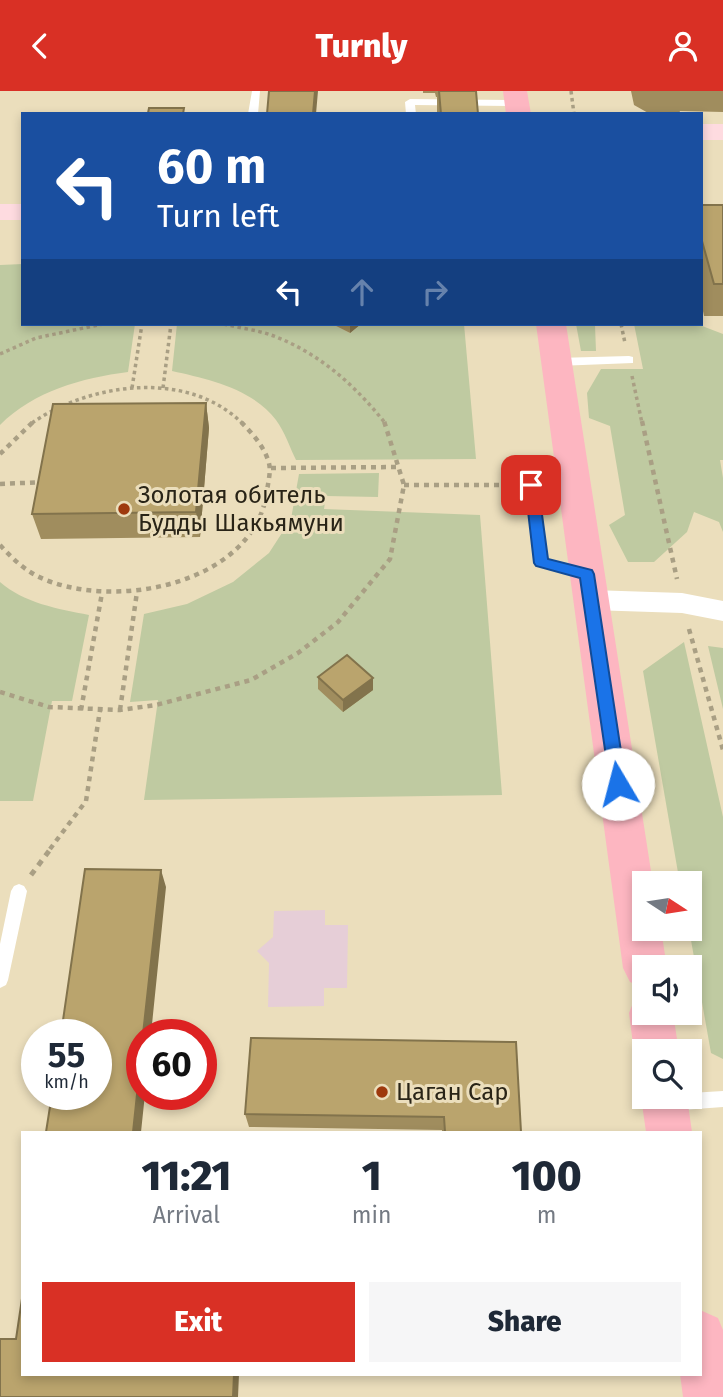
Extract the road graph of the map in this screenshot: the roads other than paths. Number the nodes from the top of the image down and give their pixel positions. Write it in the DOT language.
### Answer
graph roads {
  1 [pos="256,91"];
  2 [pos="517,102"];
  3 [pos="253,112"];
  4 [pos="411,112"];
  5 [pos="703,132"];
  6 [pos="723,132"];
  7 [pos="0,212"];
  8 [pos="21,212"];
  9 [pos="551,326"];
  10 [pos="629,360"];
  11 [pos="557,362"];
  12 [pos="571,466"];
  13 [pos="589,587"];
  14 [pos="723,611"];
  15 [pos="19,891"];
  16 [pos="643,955"];
  17 [pos="0,980"];
  18 [pos="723,1099"];
  19 [pos="666,1111"];
  20 [pos="702,1350"];
  21 [pos="709,1397"];
  1 -- 3 [label="lane"];
  2 -- 4 [label="lane"];
  5 -- 6 [label="main road"];
  7 -- 8 [label="main road"];
  9 -- 11 [label="main road"];
  10 -- 11 [label="lane"];
  11 -- 12 [label="main road"];
  12 -- 13 [label="main road"];
  12 -- 13 [label="lane"];
  13 -- 14 [label="street"];
  13 -- 16 [label="main road"];
  15 -- 17 [label="lane"];
  18 -- 19 [label="lane"];
  20 -- 21 [label="main road"];
}
